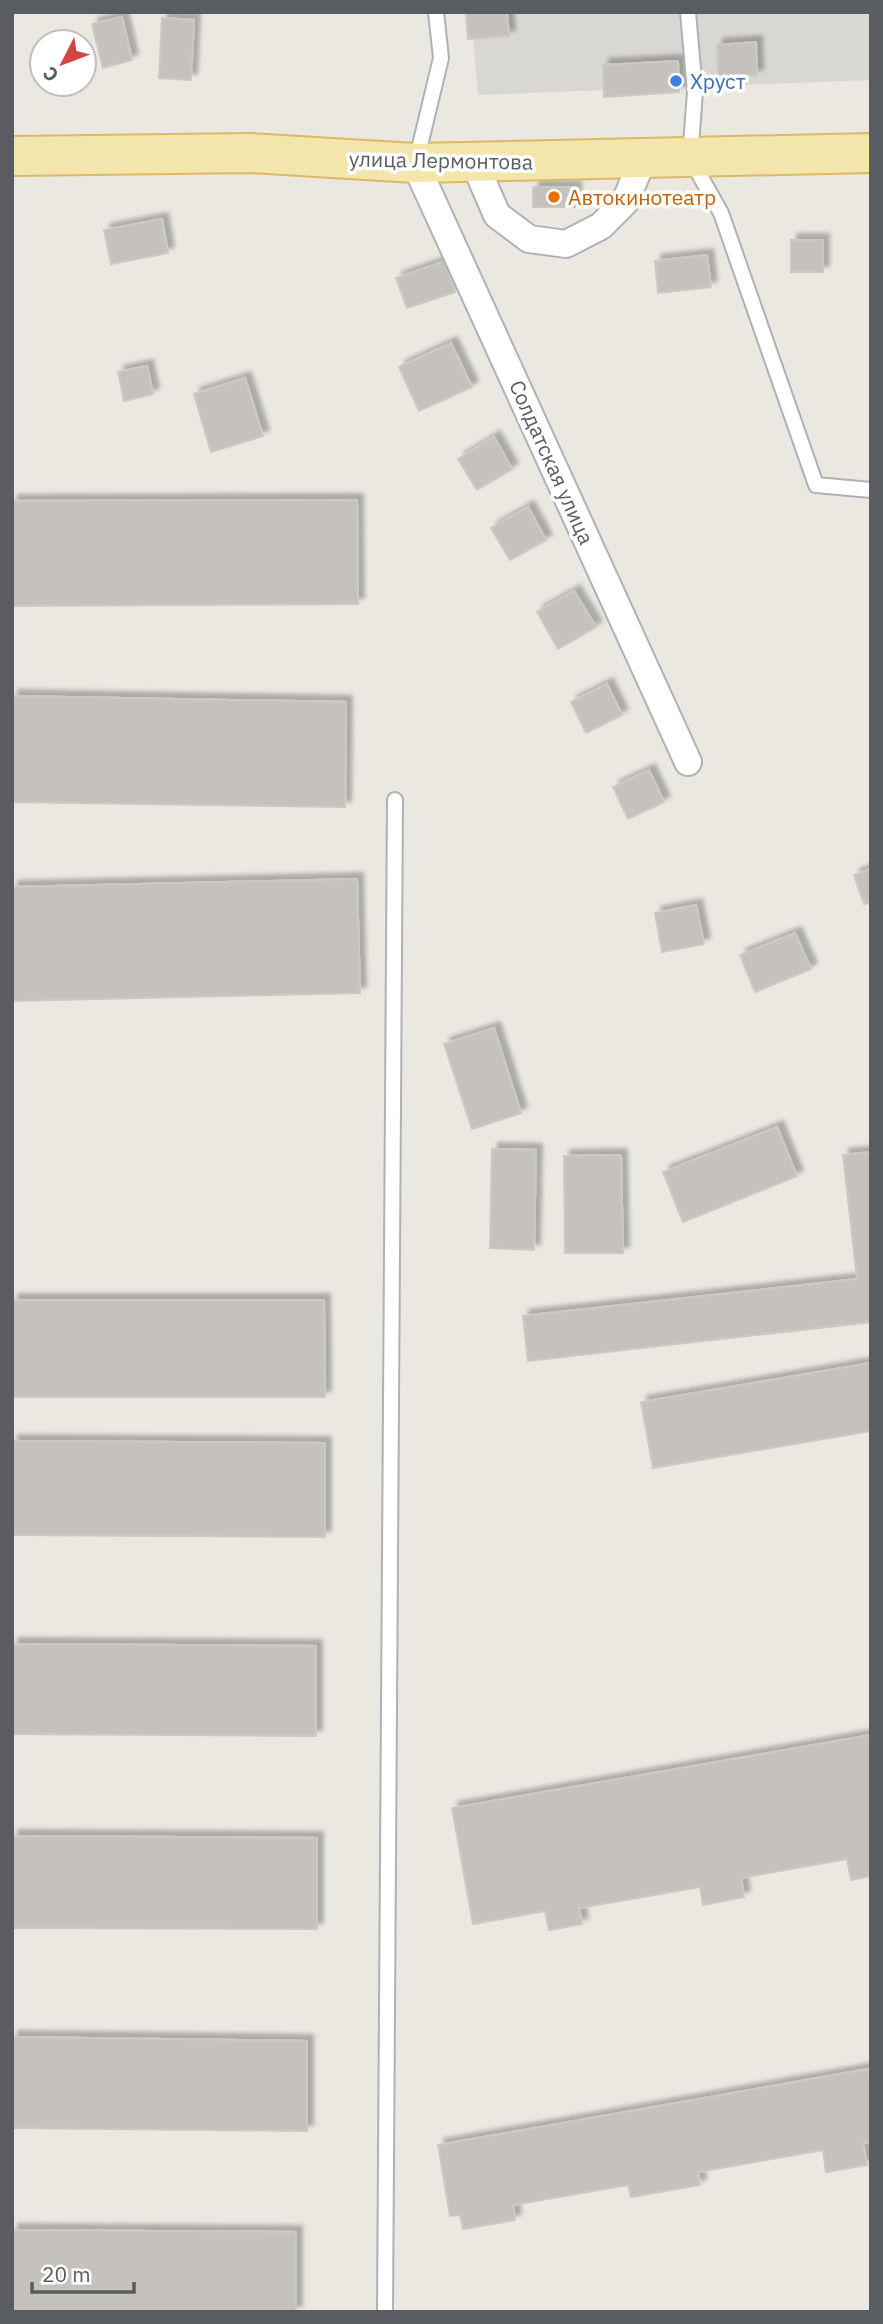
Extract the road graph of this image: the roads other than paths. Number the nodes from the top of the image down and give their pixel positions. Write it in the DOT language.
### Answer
graph roads {
  1 [pos="436,12"];
  2 [pos="688,12"];
  3 [pos="871,153"];
  4 [pos="12,156"];
  5 [pos="690,158"];
  6 [pos="643,159"];
  7 [pos="474,162"];
  8 [pos="415,163"];
  9 [pos="871,491"];
  10 [pos="688,762"];
  11 [pos="395,800"];
  12 [pos="385,2312"];
  1 -- 8 [label="lane"];
  2 -- 5 [label="lane"];
  3 -- 5 [label="main road, улица Лермонтова"];
  4 -- 8 [label="main road, улица Лермонтова"];
  5 -- 6 [label="main road, улица Лермонтова"];
  5 -- 9 [label="lane"];
  6 -- 7 [label="main road, улица Лермонтова"];
  6 -- 7 [label="street"];
  7 -- 8 [label="main road, улица Лермонтова"];
  8 -- 10 [label="street, Солдатская улица"];
  11 -- 12 [label="lane"];
}
